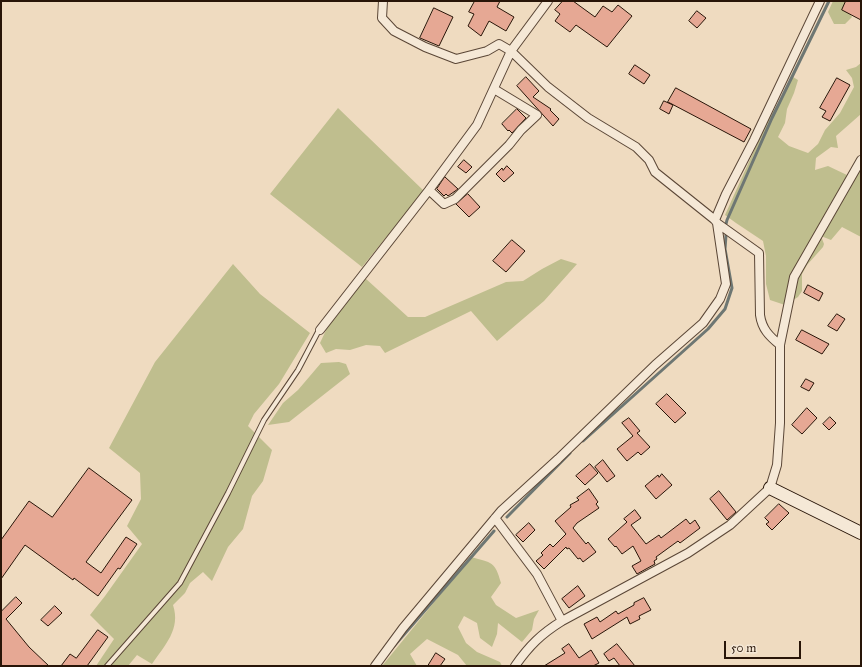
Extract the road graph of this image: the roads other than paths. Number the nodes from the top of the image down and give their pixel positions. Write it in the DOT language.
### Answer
graph roads {
  1 [pos="383,1"];
  2 [pos="548,1"];
  3 [pos="820,1"];
  4 [pos="511,51"];
  5 [pos="494,89"];
  6 [pos="861,160"];
  7 [pos="429,190"];
  8 [pos="716,222"];
  9 [pos="320,330"];
  10 [pos="780,345"];
  11 [pos="770,488"];
  12 [pos="495,518"];
  13 [pos="861,533"];
  14 [pos="562,621"];
  15 [pos="107,666"];
  16 [pos="375,666"];
  17 [pos="515,666"];
  1 -- 4 [label="street"];
  2 -- 4 [label="street"];
  3 -- 8 [label="street"];
  4 -- 5 [label="street"];
  4 -- 8 [label="street"];
  5 -- 7 [label="street"];
  5 -- 7 [label="street"];
  6 -- 10 [label="street"];
  7 -- 9 [label="street"];
  8 -- 10 [label="street"];
  8 -- 12 [label="street"];
  9 -- 15 [label="lane"];
  10 -- 11 [label="street"];
  11 -- 13 [label="street"];
  11 -- 14 [label="street"];
  12 -- 14 [label="street"];
  12 -- 16 [label="street"];
  14 -- 17 [label="street"];
}
